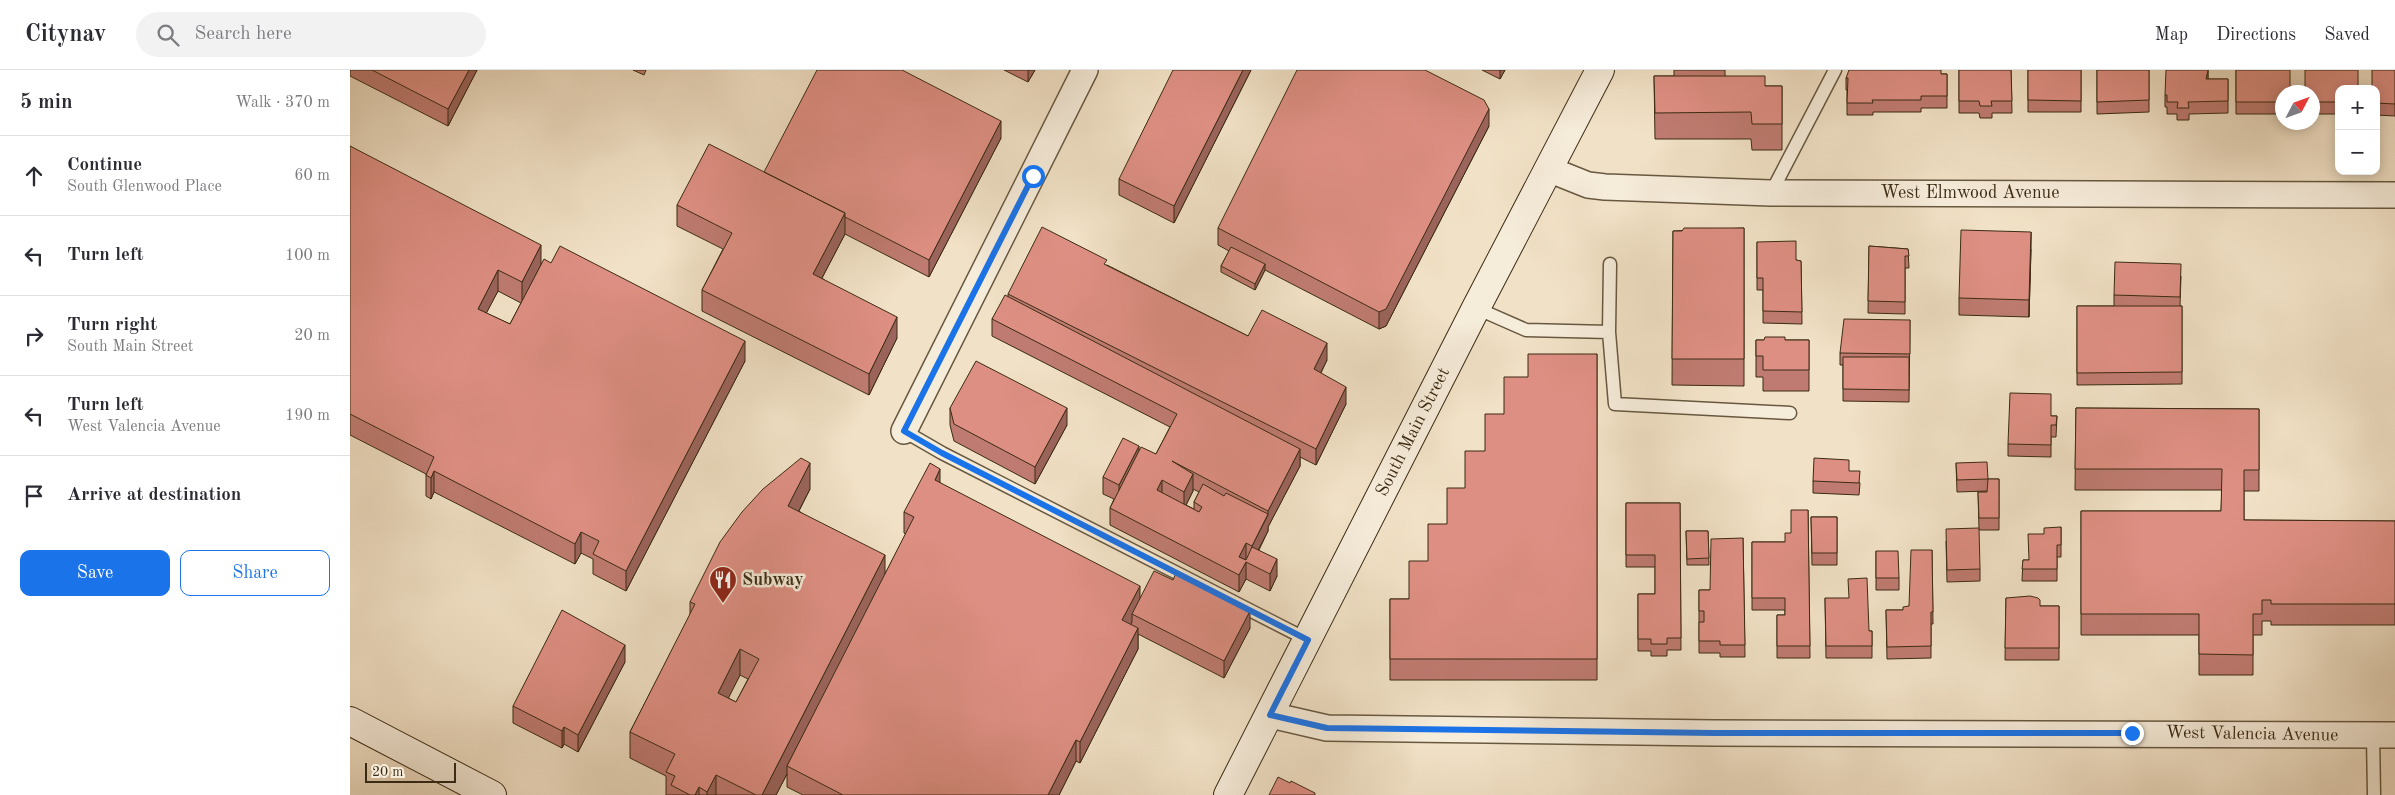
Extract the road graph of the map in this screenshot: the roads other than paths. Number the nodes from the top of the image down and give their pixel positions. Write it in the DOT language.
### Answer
graph roads {
  1 [pos="1085,70"];
  2 [pos="1600,70"];
  3 [pos="1835,70"];
  4 [pos="1548,169"];
  5 [pos="1771,193"];
  6 [pos="2395,195"];
  7 [pos="1610,264"];
  8 [pos="1476,308"];
  9 [pos="1609,332"];
  10 [pos="1790,413"];
  11 [pos="904,431"];
  12 [pos="1308,640"];
  13 [pos="1270,715"];
  14 [pos="350,721"];
  15 [pos="2384,735"];
  16 [pos="492,795"];
  17 [pos="1228,795"];
  18 [pos="2374,795"];
  1 -- 11 [label="street"];
  2 -- 4 [label="main road, South Main Street"];
  3 -- 5 [label="lane"];
  4 -- 5 [label="street, West Elmwood Avenue"];
  4 -- 8 [label="main road, South Main Street"];
  5 -- 6 [label="street, West Elmwood Avenue"];
  7 -- 9 [label="lane"];
  8 -- 9 [label="lane"];
  8 -- 12 [label="main road, South Main Street"];
  9 -- 10 [label="lane"];
  11 -- 12 [label="lane"];
  12 -- 13 [label="main road, South Main Street"];
  13 -- 15 [label="street, West Valencia Avenue"];
  13 -- 17 [label="main road, South Main Street"];
  14 -- 16 [label="main road"];
  15 -- 18 [label="lane"];
}
